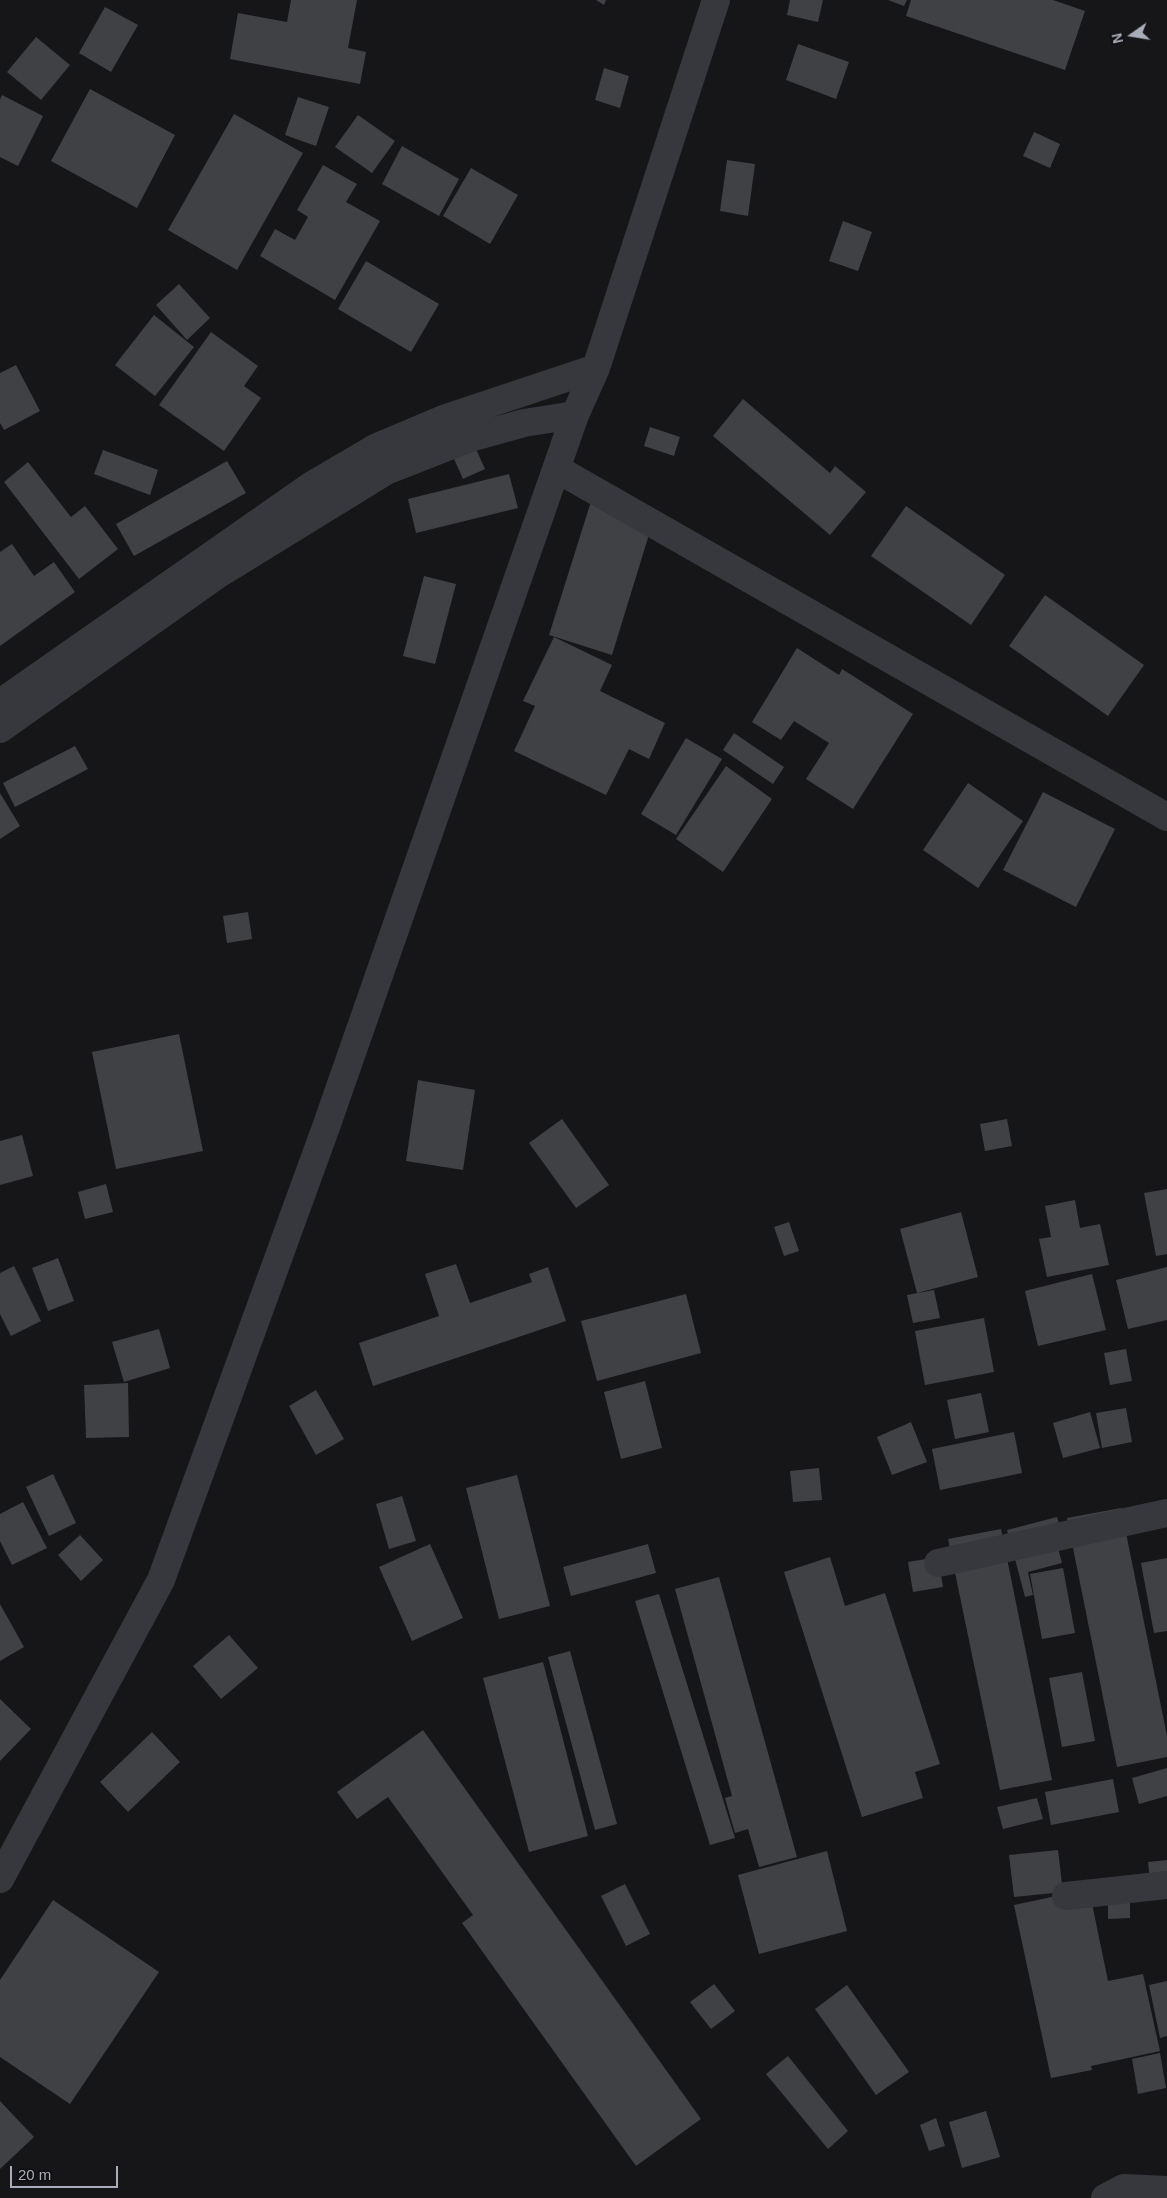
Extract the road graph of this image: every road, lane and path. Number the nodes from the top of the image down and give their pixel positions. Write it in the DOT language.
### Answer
graph roads {
  1 [pos="716,0"];
  2 [pos="596,368"];
  3 [pos="575,416"];
  4 [pos="557,469"];
  5 [pos="0,703"];
  6 [pos="0,730"];
  7 [pos="1167,817"];
  8 [pos="1167,1513"];
  9 [pos="938,1563"];
  10 [pos="0,1879"];
  11 [pos="1167,1885"];
  12 [pos="1066,1896"];
  13 [pos="1167,2190"];
  14 [pos="1105,2198"];
  1 -- 2 [label="street"];
  2 -- 3 [label="street"];
  2 -- 5 [label="street"];
  3 -- 4 [label="street"];
  3 -- 6 [label="street"];
  4 -- 7 [label="street"];
  4 -- 10 [label="street"];
  8 -- 9 [label="street"];
  11 -- 12 [label="street"];
  13 -- 14 [label="street"];
}
